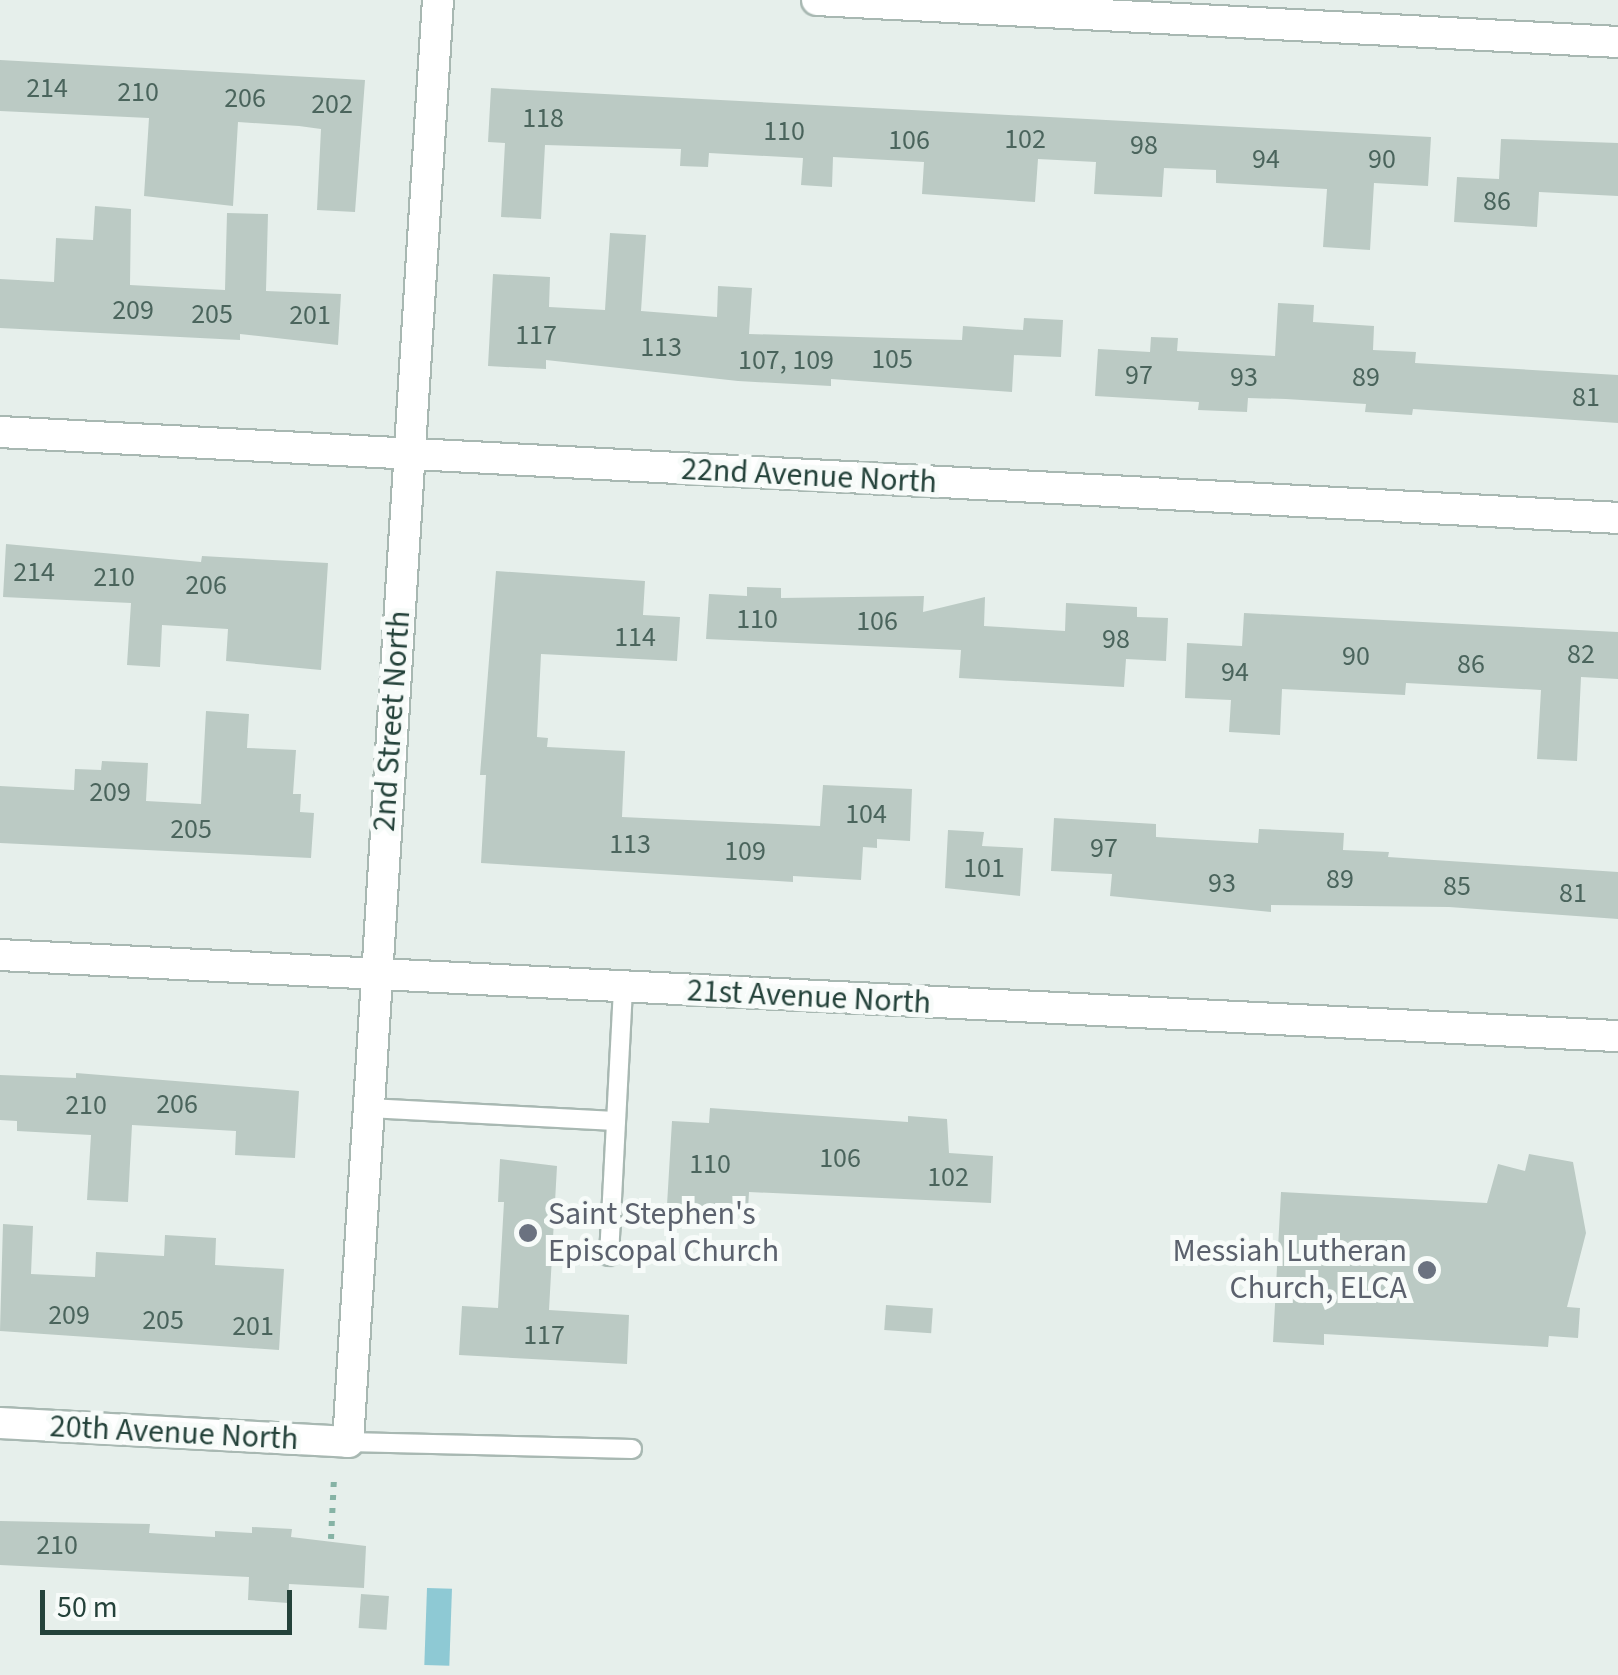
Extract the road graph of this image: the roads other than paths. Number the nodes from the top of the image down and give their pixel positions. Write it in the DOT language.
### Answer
graph roads {
  1 [pos="438,0"];
  2 [pos="817,0"];
  3 [pos="1618,42"];
  4 [pos="0,432"];
  5 [pos="408,455"];
  6 [pos="1618,518"];
  7 [pos="0,955"];
  8 [pos="376,975"];
  9 [pos="622,988"];
  10 [pos="1618,1036"];
  11 [pos="368,1108"];
  12 [pos="616,1121"];
  13 [pos="608,1256"];
  14 [pos="0,1423"];
  15 [pos="348,1442"];
  16 [pos="632,1449"];
  1 -- 5 [label="street, 2nd Street North"];
  2 -- 3 [label="street"];
  4 -- 5 [label="street, 22nd Avenue North"];
  5 -- 6 [label="street, 22nd Avenue North"];
  5 -- 8 [label="street, 2nd Street North"];
  7 -- 8 [label="street, 21st Avenue North"];
  8 -- 9 [label="street, 21st Avenue North"];
  8 -- 11 [label="street, 2nd Street North"];
  9 -- 10 [label="street, 21st Avenue North"];
  9 -- 12 [label="lane"];
  11 -- 12 [label="lane"];
  11 -- 15 [label="street, 2nd Street North"];
  12 -- 13 [label="lane"];
  14 -- 15 [label="street, 20th Avenue North"];
  15 -- 16 [label="lane"];
}
